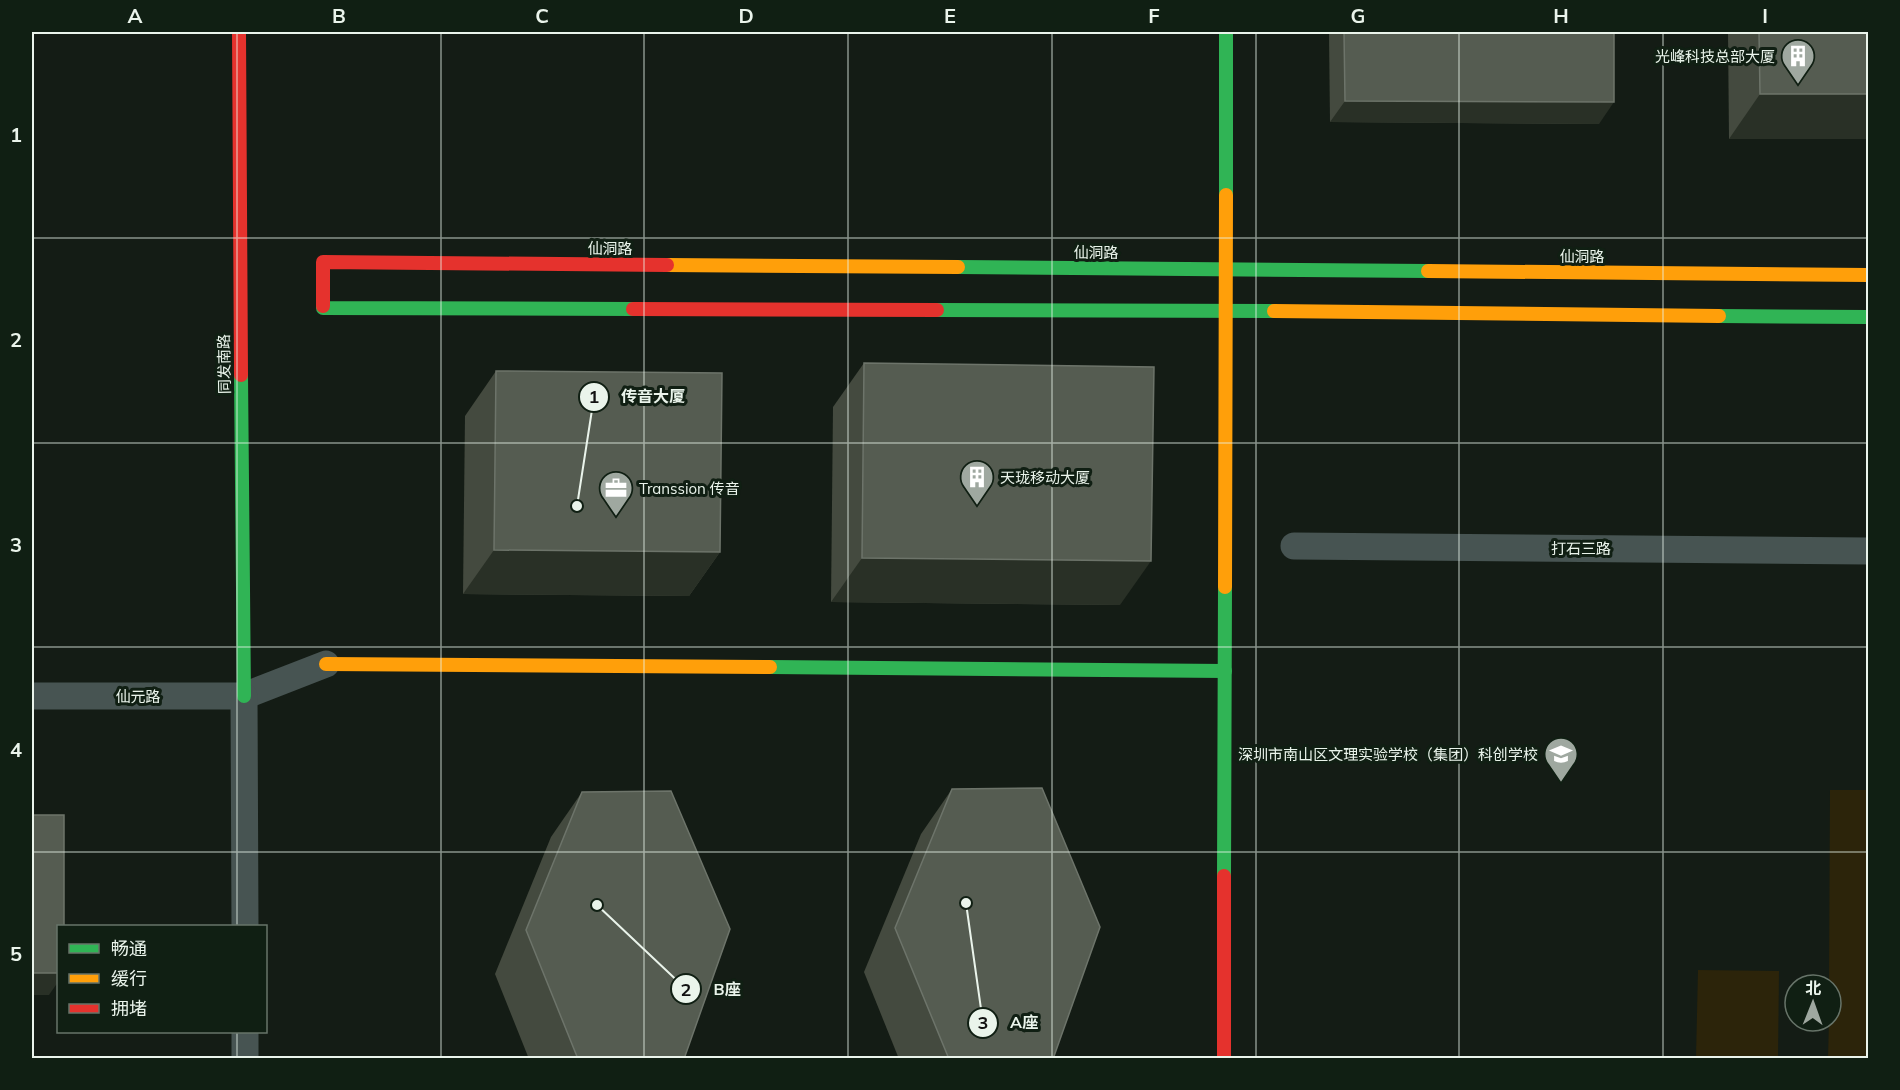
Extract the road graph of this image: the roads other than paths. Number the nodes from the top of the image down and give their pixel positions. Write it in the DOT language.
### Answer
graph roads {
  1 [pos="239,32"];
  2 [pos="1226,32"];
  3 [pos="1226,270"];
  4 [pos="1869,275"];
  5 [pos="1226,311"];
  6 [pos="1869,317"];
  7 [pos="1294,546"];
  8 [pos="1869,551"];
  9 [pos="326,664"];
  10 [pos="1225,671"];
  11 [pos="32,696"];
  12 [pos="244,696"];
  13 [pos="245,925"];
  14 [pos="245,1033"];
  15 [pos="245,1059"];
  16 [pos="1224,1059"];
  1 -- 12 [label="main road, 同发南路"];
  2 -- 3 [label="main road"];
  3 -- 4 [label="main road, 仙洞路"];
  3 -- 5 [label="main road"];
  3 -- 5 [label="main road, 仙洞路"];
  5 -- 6 [label="main road"];
  5 -- 10 [label="main road"];
  7 -- 8 [label="street, 打石三路"];
  9 -- 10 [label="main road"];
  9 -- 12 [label="street"];
  10 -- 16 [label="main road"];
  11 -- 12 [label="street, 仙元路"];
  12 -- 13 [label="street"];
  14 -- 15 [label="street"];
}
